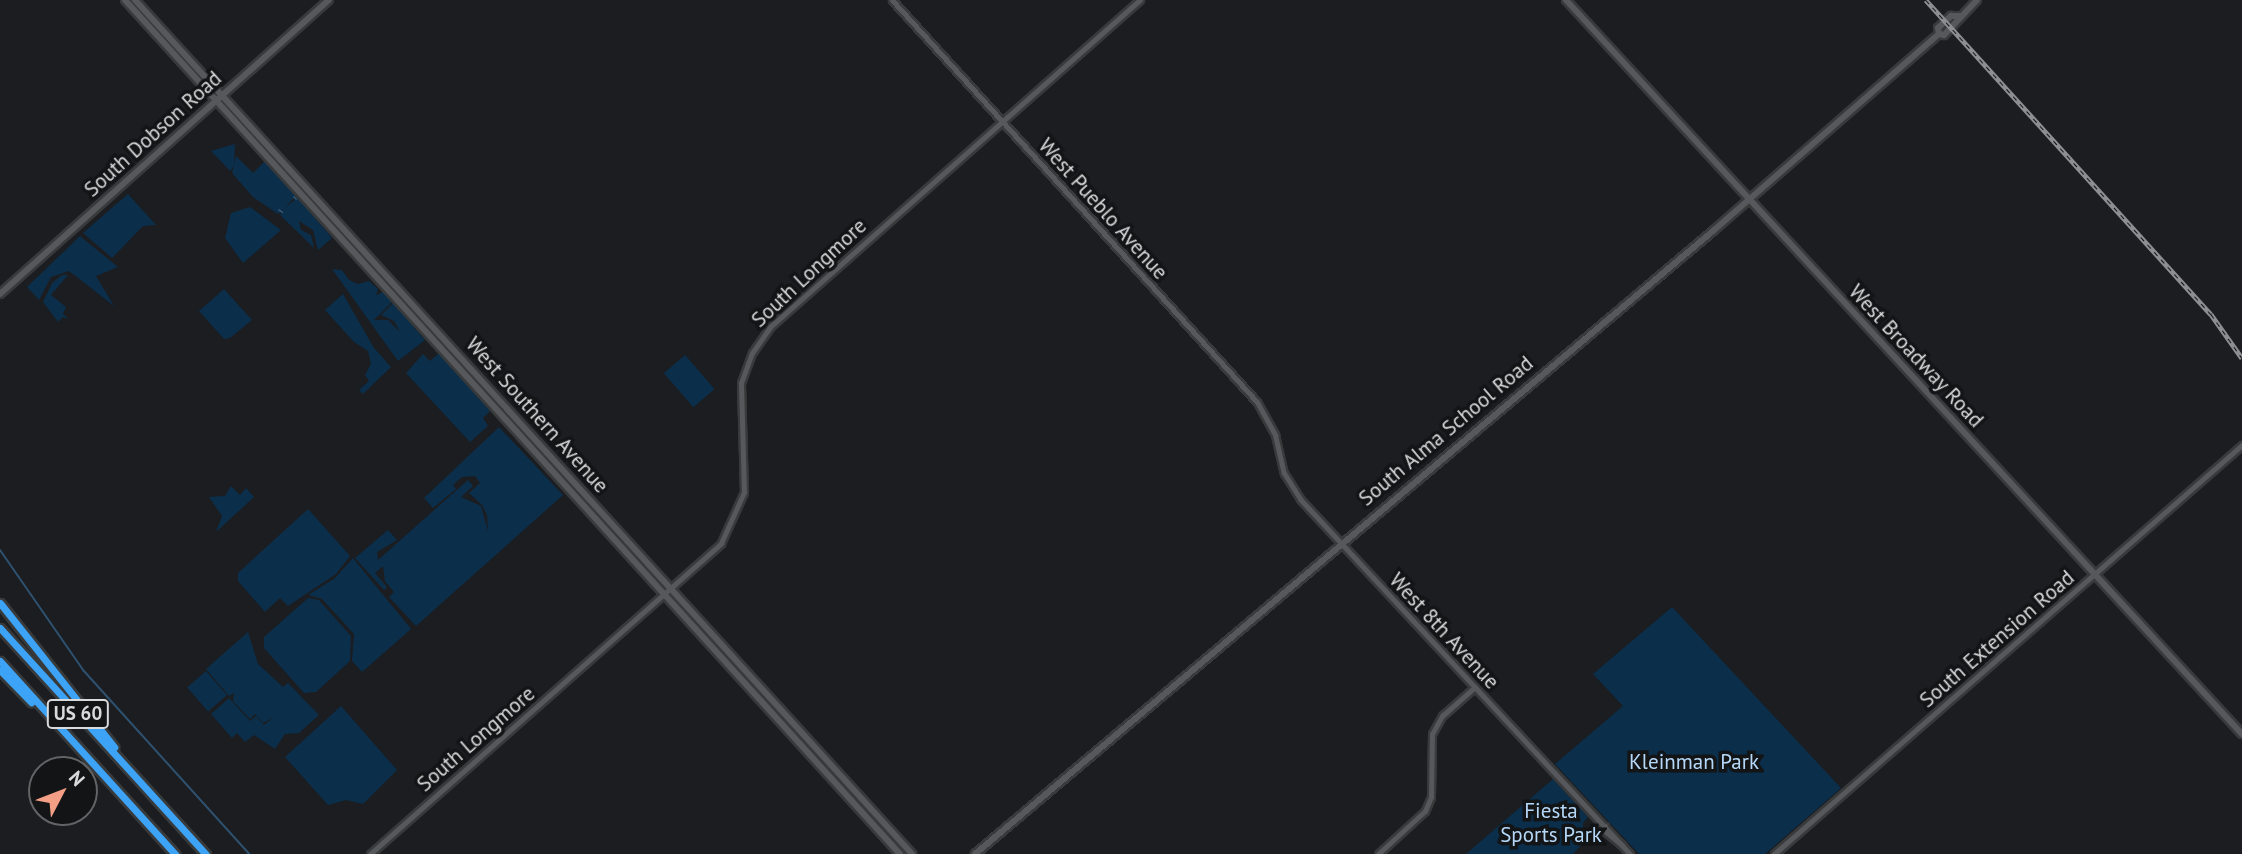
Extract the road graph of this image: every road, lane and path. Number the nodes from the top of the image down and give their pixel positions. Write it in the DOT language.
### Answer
graph roads {
  1 [pos="125,0"];
  2 [pos="135,0"];
  3 [pos="330,0"];
  4 [pos="892,0"];
  5 [pos="1140,0"];
  6 [pos="1566,0"];
  7 [pos="1977,0"];
  8 [pos="135,11"];
  9 [pos="164,30"];
  10 [pos="223,94"];
  11 [pos="217,100"];
  12 [pos="1002,121"];
  13 [pos="276,166"];
  14 [pos="308,188"];
  15 [pos="1748,201"];
  16 [pos="0,294"];
  17 [pos="2241,445"];
  18 [pos="1278,447"];
  19 [pos="580,501"];
  20 [pos="618,532"];
  21 [pos="1340,543"];
  22 [pos="2095,574"];
  23 [pos="667,591"];
  24 [pos="0,603"];
  25 [pos="0,628"];
  26 [pos="0,661"];
  27 [pos="0,670"];
  28 [pos="1475,687"];
  29 [pos="2242,734"];
  30 [pos="156,800"];
  31 [pos="140,817"];
  32 [pos="175,854"];
  33 [pos="206,854"];
  34 [pos="370,854"];
  35 [pos="900,854"];
  36 [pos="912,854"];
  37 [pos="975,854"];
  38 [pos="1378,854"];
  39 [pos="1630,854"];
  40 [pos="1774,854"];
  1 -- 8 [label="main road, West Southern Avenue"];
  2 -- 9 [label="main road, West Southern Avenue"];
  3 -- 10 [label="main road, South Dobson Road"];
  4 -- 12 [label="street, West Pueblo Avenue"];
  5 -- 12 [label="street, South Longmore"];
  6 -- 15 [label="main road, West Broadway Road"];
  7 -- 15 [label="main road, South Alma School Road"];
  8 -- 9 [label="main road"];
  8 -- 11 [label="main road, West Southern Avenue"];
  9 -- 10 [label="main road, West Southern Avenue"];
  10 -- 11 [label="main road, South Dobson Road"];
  10 -- 14 [label="main road, West Southern Avenue"];
  11 -- 13 [label="main road, West Southern Avenue"];
  11 -- 16 [label="main road, South Dobson Road"];
  12 -- 18 [label="street, West Pueblo Avenue"];
  12 -- 23 [label="street, South Longmore"];
  13 -- 14 [label="main road"];
  13 -- 19 [label="main road, West Southern Avenue"];
  14 -- 20 [label="main road, West Southern Avenue"];
  15 -- 21 [label="main road, South Alma School Road"];
  15 -- 22 [label="main road, West Broadway Road"];
  17 -- 22 [label="street, South Extension Road"];
  18 -- 21 [label="street, West 8th Avenue"];
  19 -- 20 [label="main road"];
  19 -- 23 [label="main road, West Southern Avenue"];
  20 -- 23 [label="main road, West Southern Avenue"];
  21 -- 28 [label="street, West 8th Avenue"];
  21 -- 37 [label="main road, South Alma School Road"];
  22 -- 29 [label="main road, West Broadway Road"];
  22 -- 40 [label="street, South Extension Road"];
  23 -- 34 [label="street, South Longmore"];
  23 -- 35 [label="main road, West Southern Avenue"];
  23 -- 36 [label="main road, West Southern Avenue"];
  24 -- 30 [label="highway"];
  25 -- 30 [label="highway, US 60"];
  26 -- 31 [label="highway, US 60"];
  27 -- 31 [label="highway"];
  28 -- 38 [label="street"];
  28 -- 39 [label="street, West 8th Avenue"];
  30 -- 33 [label="highway, US 60"];
  31 -- 32 [label="highway, US 60"];
}
